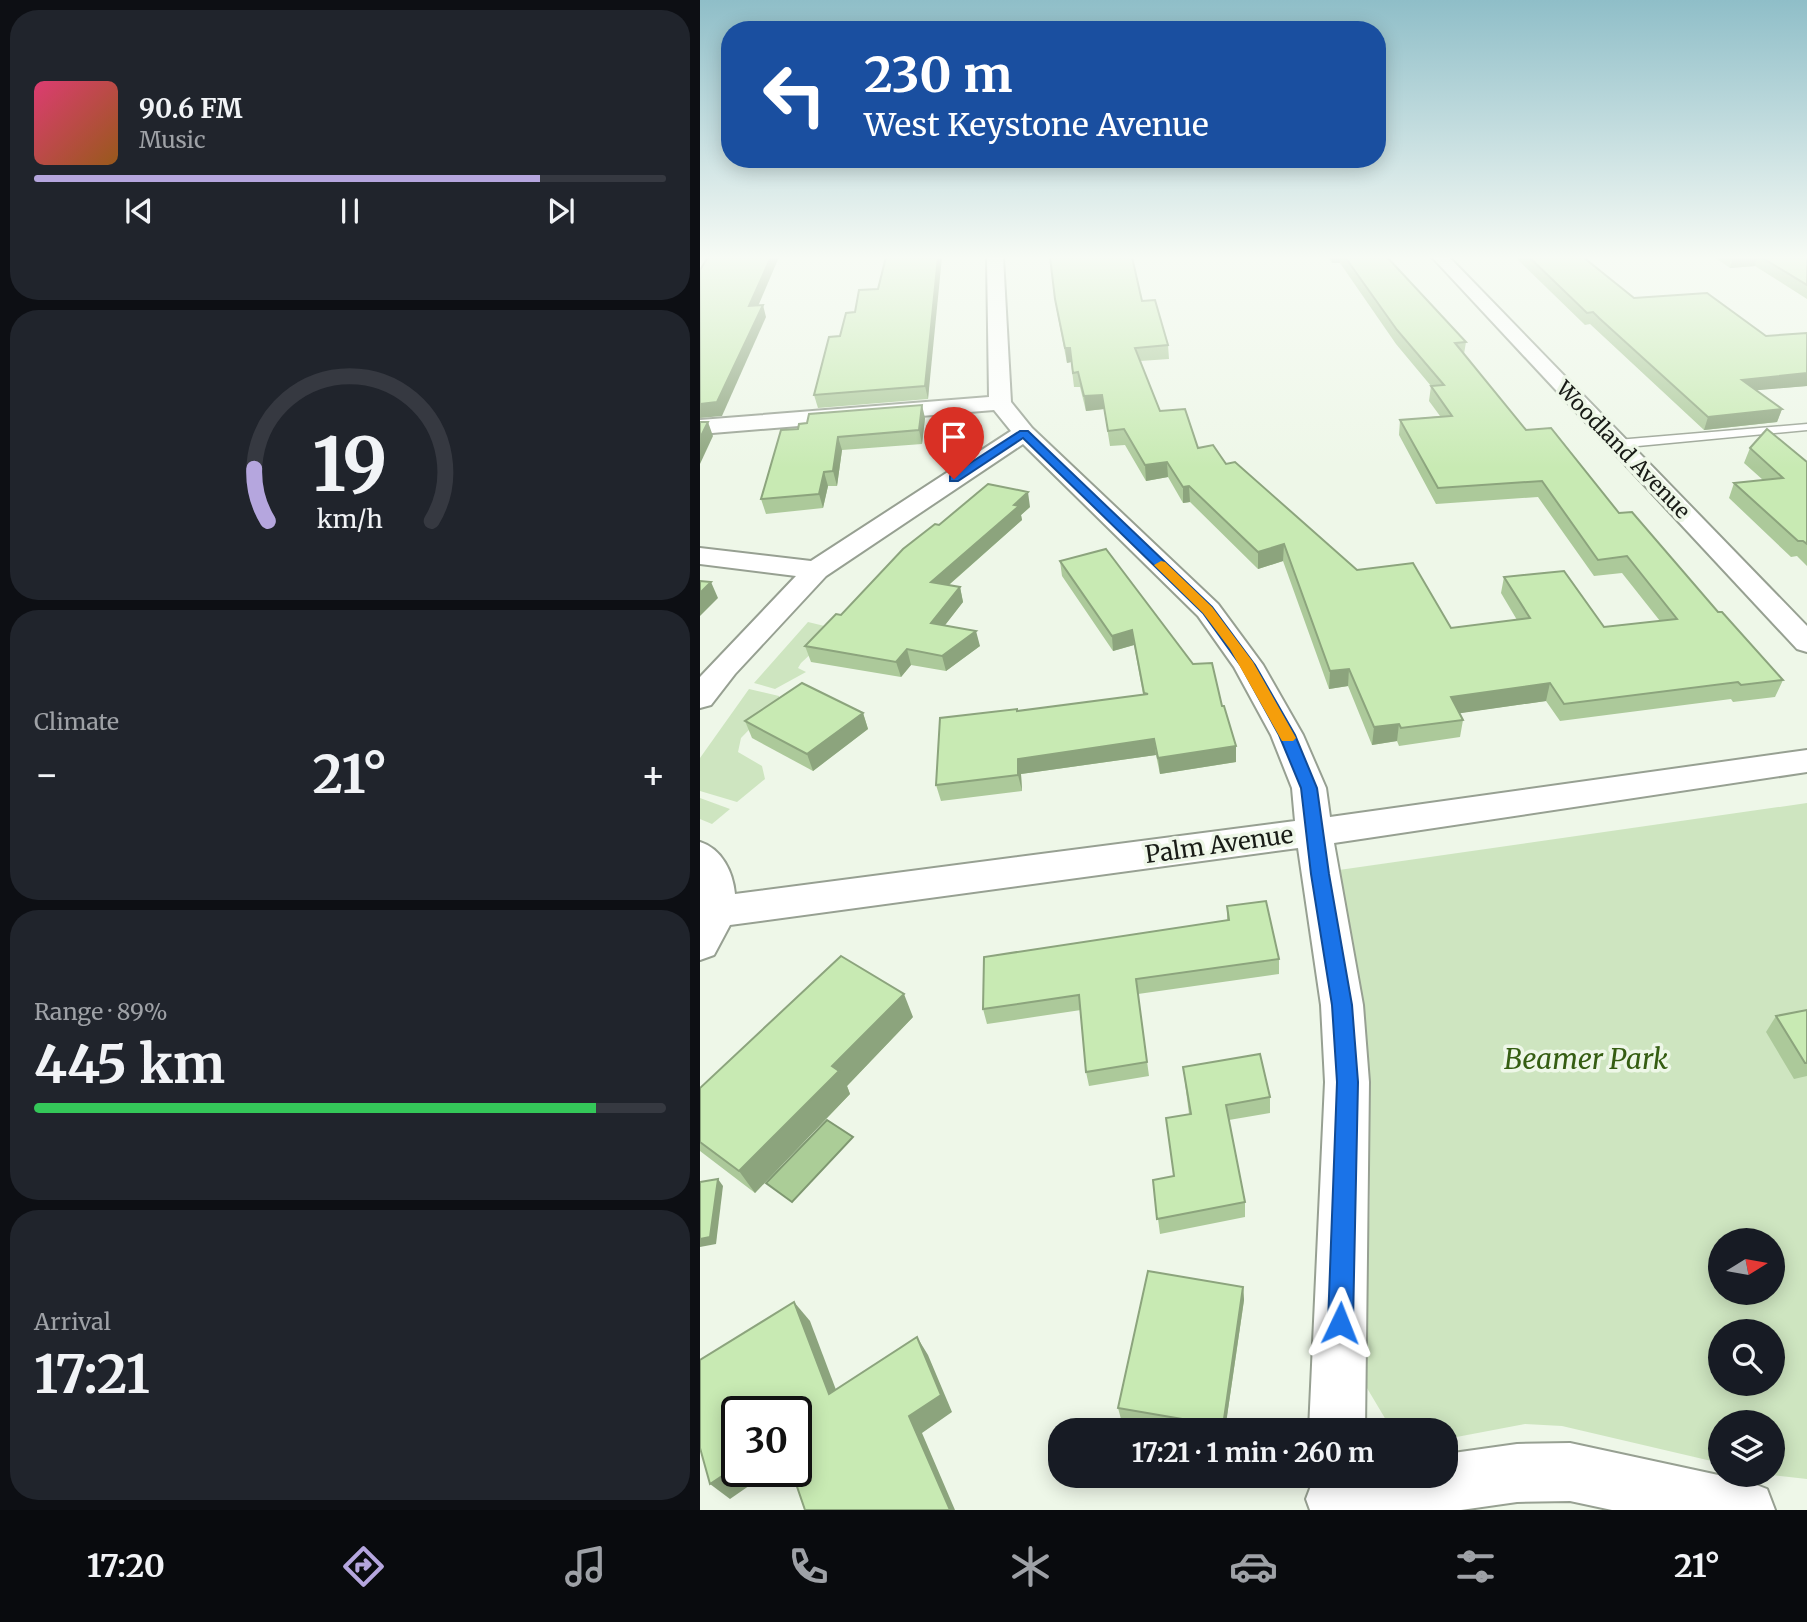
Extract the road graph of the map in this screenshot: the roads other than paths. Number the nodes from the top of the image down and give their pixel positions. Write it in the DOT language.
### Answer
graph roads {
  1 [pos="997,327"];
  2 [pos="1507,327"];
  3 [pos="1000,403"];
  4 [pos="700,427"];
  5 [pos="1807,427"];
  6 [pos="1024,433"];
  7 [pos="1617,444"];
  8 [pos="700,556"];
  9 [pos="816,570"];
  10 [pos="1807,643"];
  11 [pos="700,698"];
  12 [pos="1807,761"];
  13 [pos="1316,832"];
  14 [pos="700,856"];
  15 [pos="707,928"];
  16 [pos="1337,1418"];
  17 [pos="1335,1495"];
  18 [pos="1746,1510"];
  1 -- 3 [label="street"];
  2 -- 7 [label="street, Woodland Avenue"];
  3 -- 4 [label="street"];
  3 -- 6 [label="street"];
  5 -- 7 [label="lane"];
  6 -- 9 [label="street"];
  6 -- 13 [label="street"];
  7 -- 10 [label="street, Woodland Avenue"];
  8 -- 9 [label="street"];
  9 -- 11 [label="street"];
  12 -- 13 [label="street, Palm Avenue"];
  13 -- 15 [label="street, Palm Avenue"];
  13 -- 16 [label="street"];
  14 -- 15 [label="street, Palm Avenue"];
  17 -- 18 [label="street"];
}
